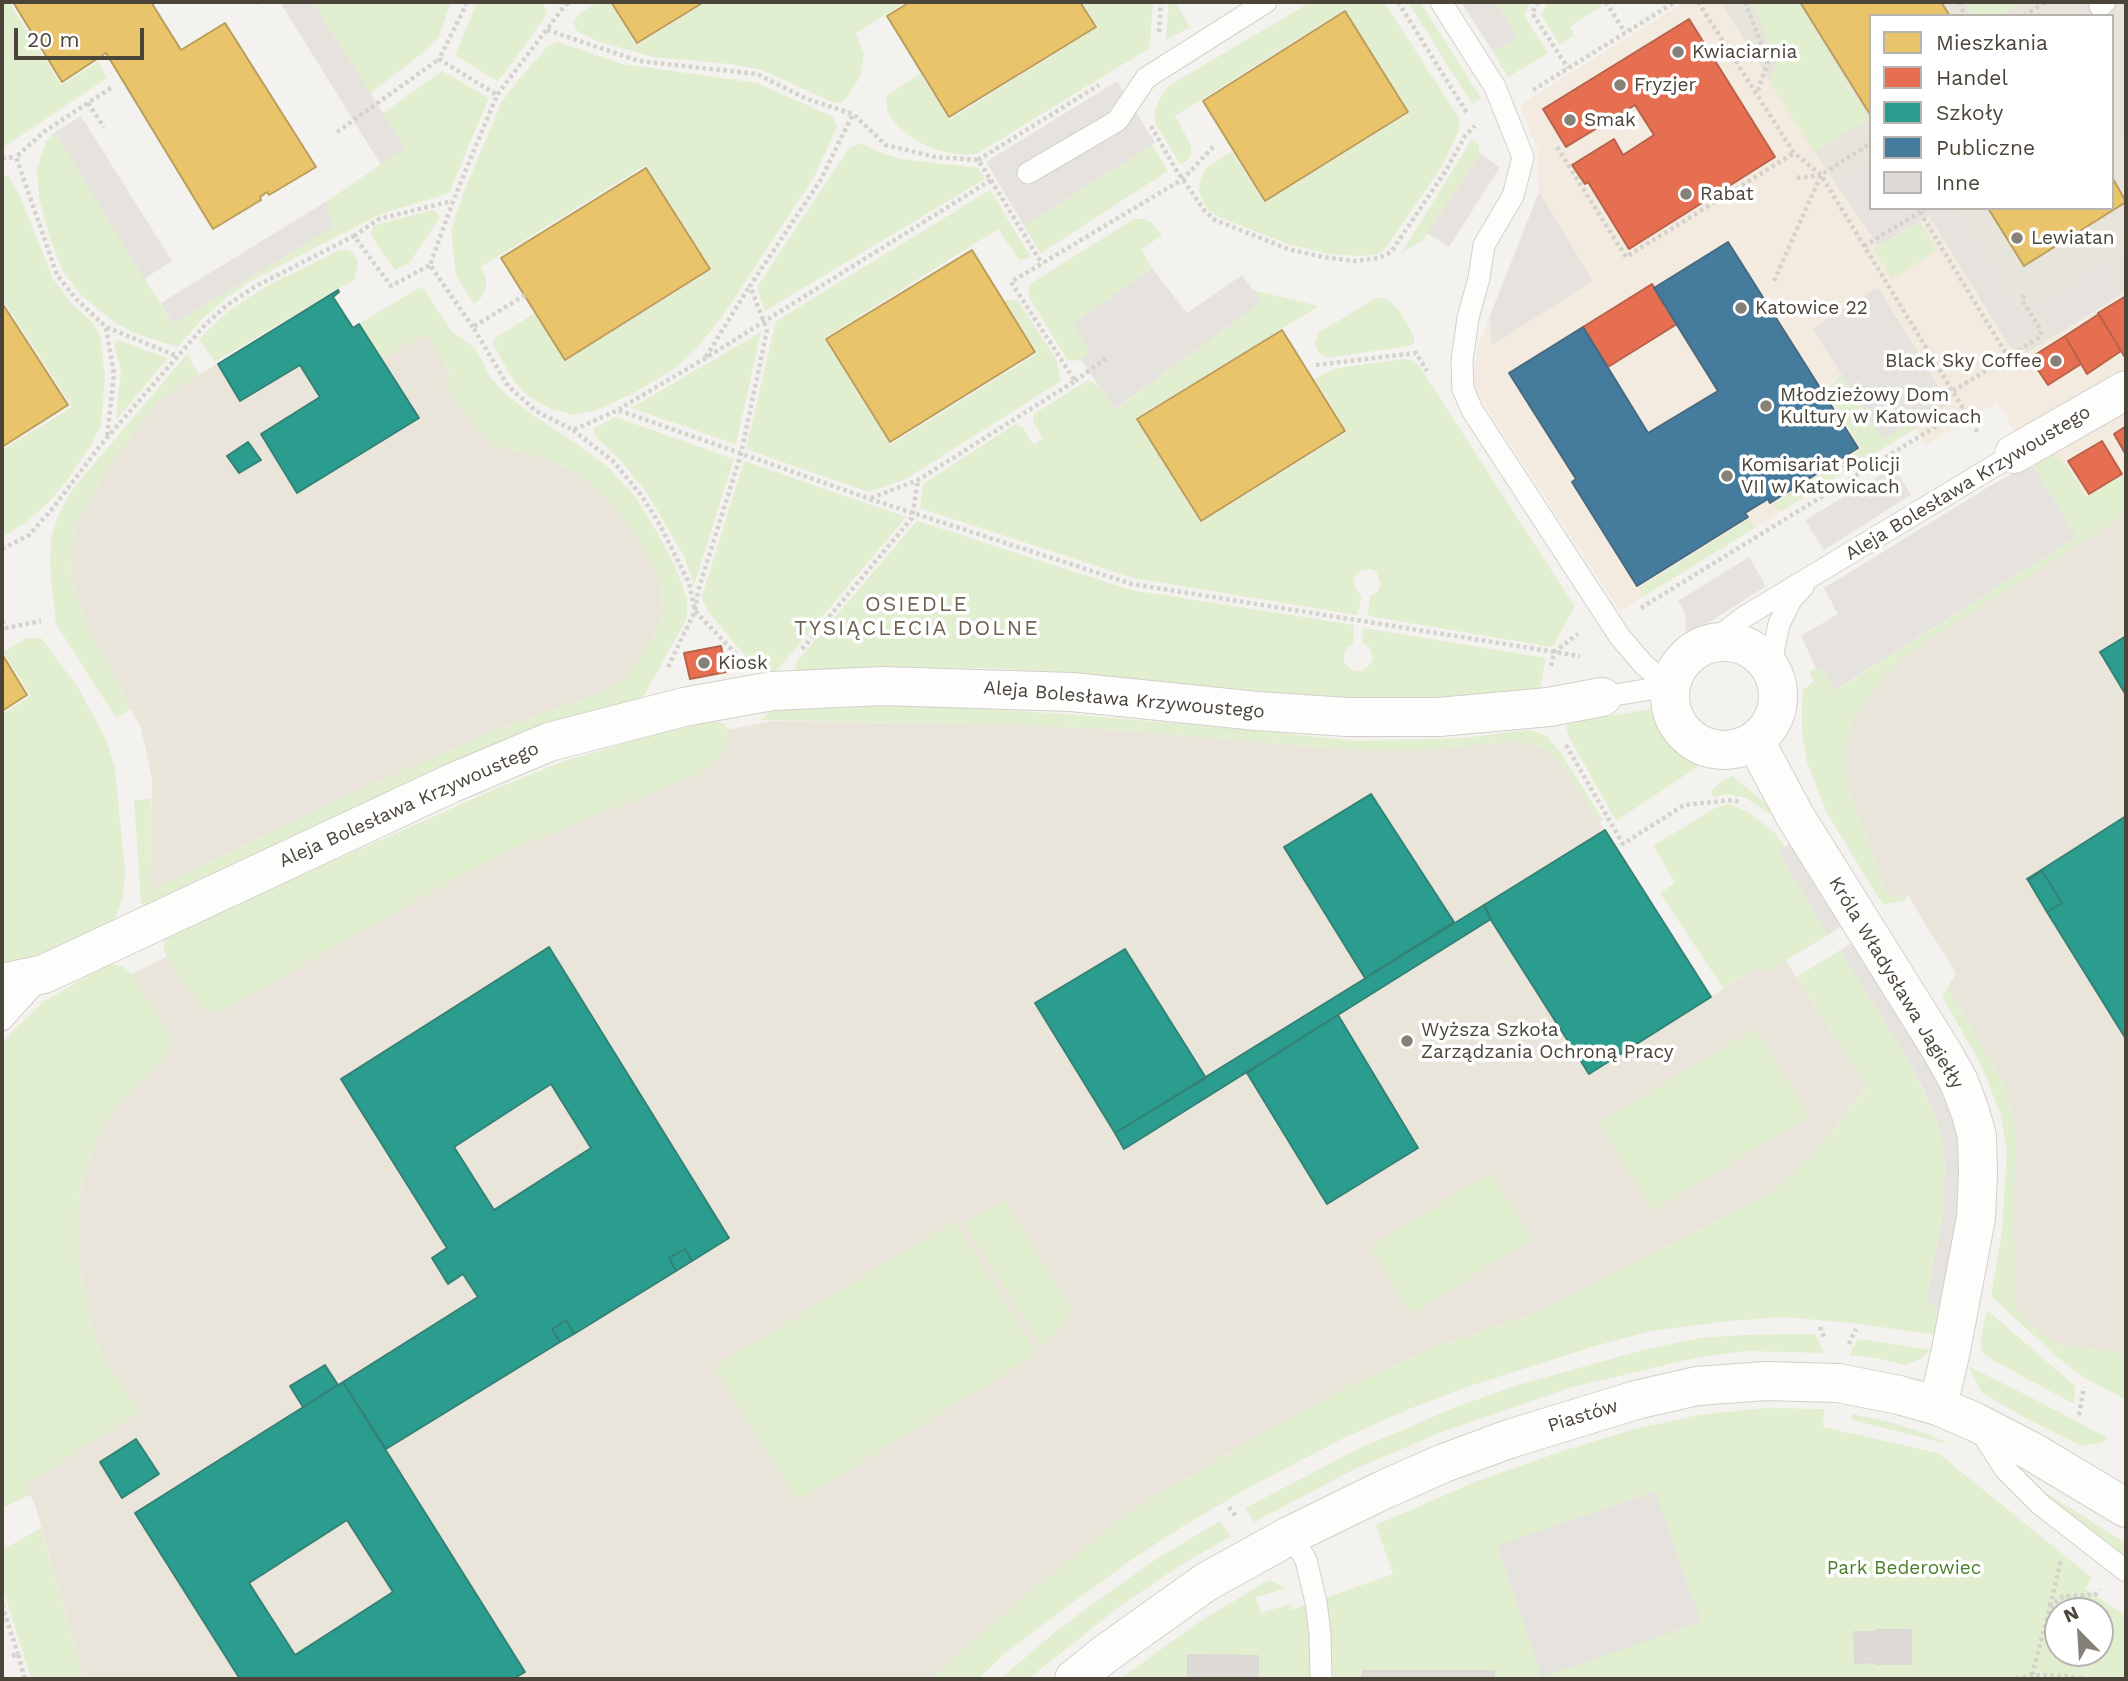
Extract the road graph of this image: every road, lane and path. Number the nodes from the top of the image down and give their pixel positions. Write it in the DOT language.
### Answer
graph roads {
  1 [pos="466,2"];
  2 [pos="559,2"];
  3 [pos="1161,2"];
  4 [pos="1266,2"];
  5 [pos="1398,2"];
  6 [pos="1441,2"];
  7 [pos="1538,2"];
  8 [pos="1606,2"];
  9 [pos="1675,2"];
  10 [pos="1698,2"];
  11 [pos="1745,2"];
  12 [pos="2045,2"];
  13 [pos="569,3"];
  14 [pos="2027,14"];
  15 [pos="547,30"];
  16 [pos="1625,33"];
  17 [pos="1158,34"];
  18 [pos="439,59"];
  19 [pos="1568,68"];
  20 [pos="1109,79"];
  21 [pos="111,88"];
  22 [pos="1757,94"];
  23 [pos="497,95"];
  24 [pos="88,103"];
  25 [pos="1504,108"];
  26 [pos="853,114"];
  27 [pos="1475,126"];
  28 [pos="104,127"];
  29 [pos="337,132"];
  30 [pos="1554,142"];
  31 [pos="1869,144"];
  32 [pos="1214,145"];
  33 [pos="1164,149"];
  34 [pos="1794,153"];
  35 [pos="16,157"];
  36 [pos="2,158"];
  37 [pos="978,160"];
  38 [pos="1028,173"];
  39 [pos="1821,174"];
  40 [pos="1797,178"];
  41 [pos="991,180"];
  42 [pos="1183,180"];
  43 [pos="453,201"];
  44 [pos="1923,210"];
  45 [pos="1920,212"];
  46 [pos="354,236"];
  47 [pos="1863,246"];
  48 [pos="1042,264"];
  49 [pos="430,265"];
  50 [pos="1774,281"];
  51 [pos="750,286"];
  52 [pos="2024,294"];
  53 [pos="525,295"];
  54 [pos="764,323"];
  55 [pos="106,327"];
  56 [pos="473,327"];
  57 [pos="177,356"];
  58 [pos="1108,356"];
  59 [pos="2008,357"];
  60 [pos="704,359"];
  61 [pos="1316,365"];
  62 [pos="1431,376"];
  63 [pos="1075,381"];
  64 [pos="2126,390"];
  65 [pos="1953,391"];
  66 [pos="1964,409"];
  67 [pos="618,410"];
  68 [pos="573,430"];
  69 [pos="107,438"];
  70 [pos="741,454"];
  71 [pos="2005,459"];
  72 [pos="918,480"];
  73 [pos="870,499"];
  74 [pos="914,513"];
  75 [pos="2,549"];
  76 [pos="1811,577"];
  77 [pos="695,611"];
  78 [pos="2,621"];
  79 [pos="41,621"];
  80 [pos="1611,623"];
  81 [pos="1709,644"];
  82 [pos="1554,652"];
  83 [pos="1588,657"];
  84 [pos="1770,667"];
  85 [pos="1657,675"];
  86 [pos="772,691"];
  87 [pos="1602,696"];
  88 [pos="1545,708"];
  89 [pos="644,716"];
  90 [pos="1755,741"];
  91 [pos="1744,803"];
  92 [pos="44,974"];
  93 [pos="2,983"];
  94 [pos="2,1020"];
  95 [pos="2084,1387"];
  96 [pos="1938,1406"];
  97 [pos="2079,1415"];
  98 [pos="1975,1422"];
  99 [pos="2126,1508"];
  100 [pos="1291,1535"];
  101 [pos="2062,1554"];
  102 [pos="2126,1571"];
  103 [pos="2106,1581"];
  104 [pos="2052,1597"];
  105 [pos="2062,1597"];
  106 [pos="2,1605"];
  107 [pos="2044,1630"];
  108 [pos="2032,1675"];
  109 [pos="25,1679"];
  110 [pos="1074,1679"];
  111 [pos="1321,1679"];
  112 [pos="2016,1679"];
  113 [pos="2085,1679"];
  1 -- 18 [label="path"];
  2 -- 13 [label="path"];
  3 -- 17 [label="path"];
  4 -- 38 [label="lane"];
  5 -- 27 [label="path"];
  6 -- 25 [label="lane"];
  7 -- 19 [label="path"];
  8 -- 16 [label="path"];
  9 -- 16 [label="path"];
  10 -- 22 [label="path"];
  11 -- 22 [label="path"];
  12 -- 14 [label="path"];
  13 -- 15 [label="path"];
  15 -- 23 [label="path"];
  15 -- 26 [label="path"];
  16 -- 19 [label="path"];
  18 -- 23 [label="path"];
  18 -- 29 [label="path"];
  19 -- 25 [label="path"];
  20 -- 37 [label="path"];
  21 -- 24 [label="path"];
  22 -- 34 [label="path"];
  23 -- 43 [label="path"];
  24 -- 28 [label="path"];
  24 -- 35 [label="path"];
  25 -- 27 [label="path"];
  25 -- 80 [label="lane"];
  26 -- 37 [label="path"];
  26 -- 51 [label="path"];
  27 -- 42 [label="path"];
  30 -- 34 [label="path"];
  31 -- 39 [label="path"];
  32 -- 42 [label="path"];
  33 -- 42 [label="path"];
  34 -- 39 [label="path"];
  35 -- 36 [label="path"];
  35 -- 55 [label="path"];
  37 -- 41 [label="path"];
  39 -- 40 [label="path"];
  39 -- 47 [label="path"];
  39 -- 50 [label="path"];
  41 -- 48 [label="path"];
  41 -- 54 [label="path"];
  42 -- 48 [label="path"];
  43 -- 46 [label="path"];
  43 -- 49 [label="path"];
  44 -- 45 [label="path"];
  45 -- 47 [label="path"];
  45 -- 59 [label="path"];
  46 -- 49 [label="path"];
  46 -- 57 [label="path"];
  47 -- 65 [label="path"];
  48 -- 63 [label="path"];
  49 -- 56 [label="path"];
  51 -- 54 [label="path"];
  51 -- 60 [label="path"];
  52 -- 59 [label="path"];
  53 -- 56 [label="path"];
  54 -- 60 [label="path"];
  54 -- 70 [label="path"];
  55 -- 57 [label="path"];
  55 -- 69 [label="path"];
  56 -- 68 [label="path"];
  57 -- 69 [label="path"];
  58 -- 63 [label="path"];
  59 -- 65 [label="path"];
  60 -- 67 [label="path"];
  61 -- 62 [label="path"];
  63 -- 72 [label="path"];
  64 -- 71 [label="street, Aleja Bolesława Krzywoustego"];
  65 -- 66 [label="path"];
  66 -- 71 [label="path"];
  66 -- 80 [label="path"];
  67 -- 68 [label="path"];
  67 -- 70 [label="path"];
  68 -- 77 [label="path"];
  69 -- 75 [label="path"];
  70 -- 73 [label="path"];
  70 -- 77 [label="path"];
  71 -- 76 [label="lane, Aleja Bolesława Krzywoustego"];
  72 -- 73 [label="path"];
  72 -- 74 [label="path"];
  73 -- 74 [label="path"];
  74 -- 82 [label="path"];
  74 -- 86 [label="path"];
  76 -- 81 [label="lane, Aleja Bolesława Krzywoustego"];
  76 -- 84 [label="lane, Aleja Bolesława Krzywoustego"];
  77 -- 86 [label="path"];
  77 -- 89 [label="path"];
  78 -- 79 [label="path"];
  80 -- 82 [label="path"];
  80 -- 85 [label="lane"];
  81 -- 84 [label="street"];
  81 -- 85 [label="street"];
  82 -- 83 [label="path"];
  82 -- 88 [label="path"];
  84 -- 90 [label="street"];
  85 -- 87 [label="lane, Aleja Bolesława Krzywoustego"];
  85 -- 90 [label="street"];
  86 -- 88 [label="street, Aleja Bolesława Krzywoustego"];
  86 -- 89 [label="street, Aleja Bolesława Krzywoustego"];
  87 -- 88 [label="street, Aleja Bolesława Krzywoustego"];
  88 -- 91 [label="path"];
  89 -- 92 [label="street, Aleja Bolesława Krzywoustego"];
  90 -- 96 [label="street, Króla Władysława Jagiełły"];
  92 -- 93 [label="street, Aleja Bolesława Krzywoustego"];
  92 -- 94 [label="lane, Aleja Bolesława Krzywoustego"];
  95 -- 97 [label="path"];
  96 -- 98 [label="street, Piastów"];
  96 -- 100 [label="street, Piastów"];
  98 -- 99 [label="street, Piastów"];
  98 -- 102 [label="lane"];
  100 -- 110 [label="street, Piastów"];
  100 -- 111 [label="lane"];
  101 -- 104 [label="path"];
  103 -- 105 [label="path"];
  106 -- 109 [label="path"];
  107 -- 108 [label="path"];
  108 -- 112 [label="path"];
  108 -- 113 [label="path"];
}
